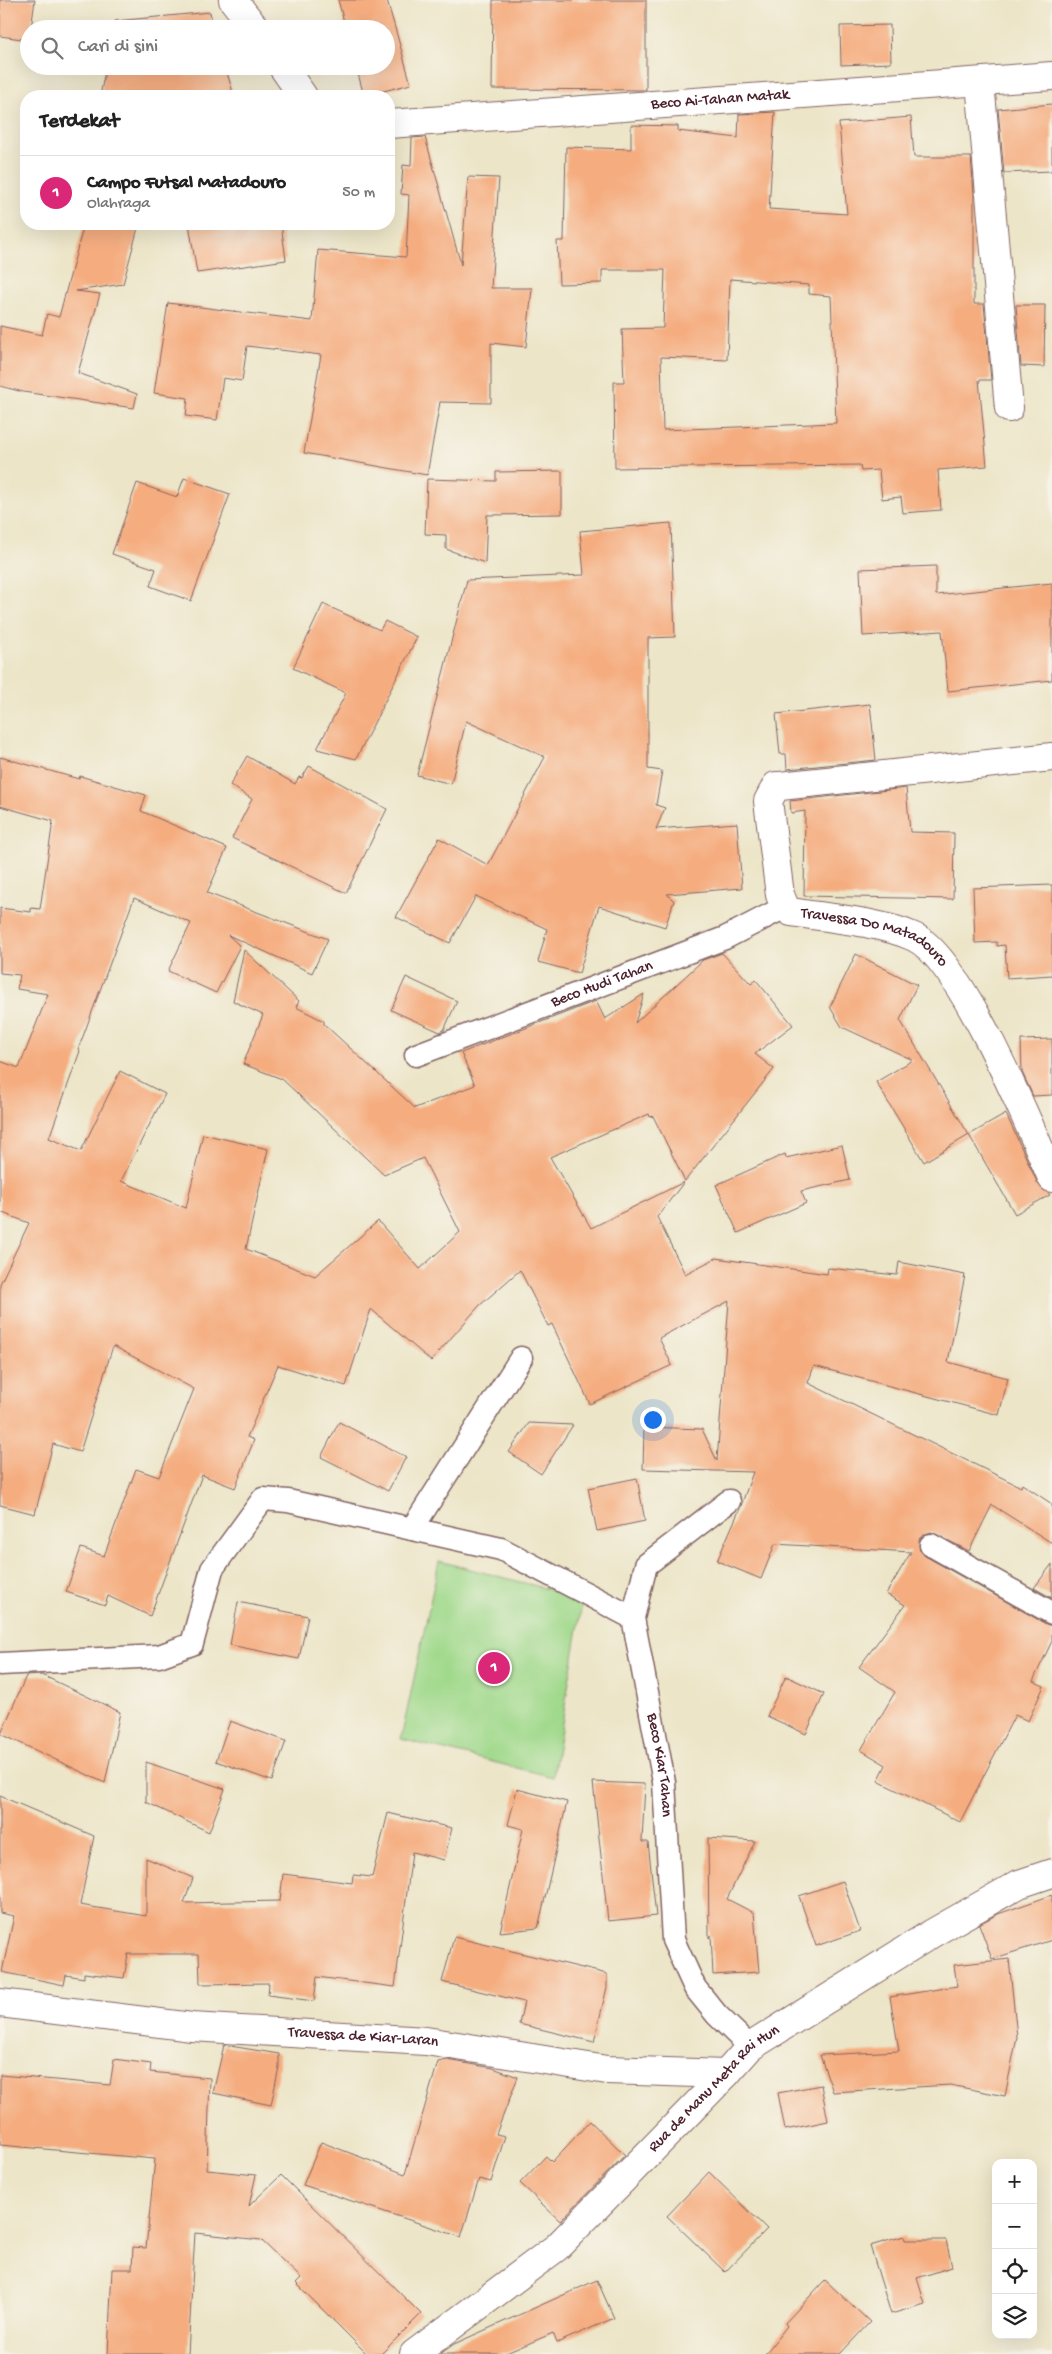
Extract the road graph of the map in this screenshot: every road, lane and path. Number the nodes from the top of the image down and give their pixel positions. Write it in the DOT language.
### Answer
graph roads {
  1 [pos="233,0"];
  2 [pos="249,20"];
  3 [pos="288,75"];
  4 [pos="1052,76"];
  5 [pos="980,82"];
  6 [pos="299,90"];
  7 [pos="395,124"];
  8 [pos="1009,408"];
  9 [pos="1052,757"];
  10 [pos="785,907"];
  11 [pos="416,1055"];
  12 [pos="1052,1178"];
  13 [pos="521,1358"];
  14 [pos="729,1501"];
  15 [pos="412,1529"];
  16 [pos="931,1545"];
  17 [pos="1052,1613"];
  18 [pos="634,1618"];
  19 [pos="0,1664"];
  20 [pos="1052,1873"];
  21 [pos="0,2003"];
  22 [pos="750,2047"];
  23 [pos="726,2074"];
  24 [pos="414,2354"];
  1 -- 2 [label="street"];
  3 -- 6 [label="street"];
  4 -- 5 [label="street, Beco Ai-Tahan Matak"];
  5 -- 7 [label="street, Beco Ai-Tahan Matak"];
  5 -- 8 [label="street"];
  9 -- 10 [label="street, Travessa Do Matadouro"];
  10 -- 11 [label="lane, Beco Hudi Tahan"];
  10 -- 12 [label="street, Travessa Do Matadouro"];
  13 -- 15 [label="lane"];
  14 -- 18 [label="lane, Beco Kiar Tahan"];
  15 -- 18 [label="lane"];
  15 -- 19 [label="lane"];
  16 -- 17 [label="lane"];
  18 -- 22 [label="lane, Beco Kiar Tahan"];
  20 -- 22 [label="street, Rua de Manu Meta Rai Hun"];
  21 -- 23 [label="street, Travessa de Kiar-Laran"];
  22 -- 23 [label="street, Rua de Manu Meta Rai Hun"];
  23 -- 24 [label="street, Rua de Manu Meta Rai Hun"];
}
